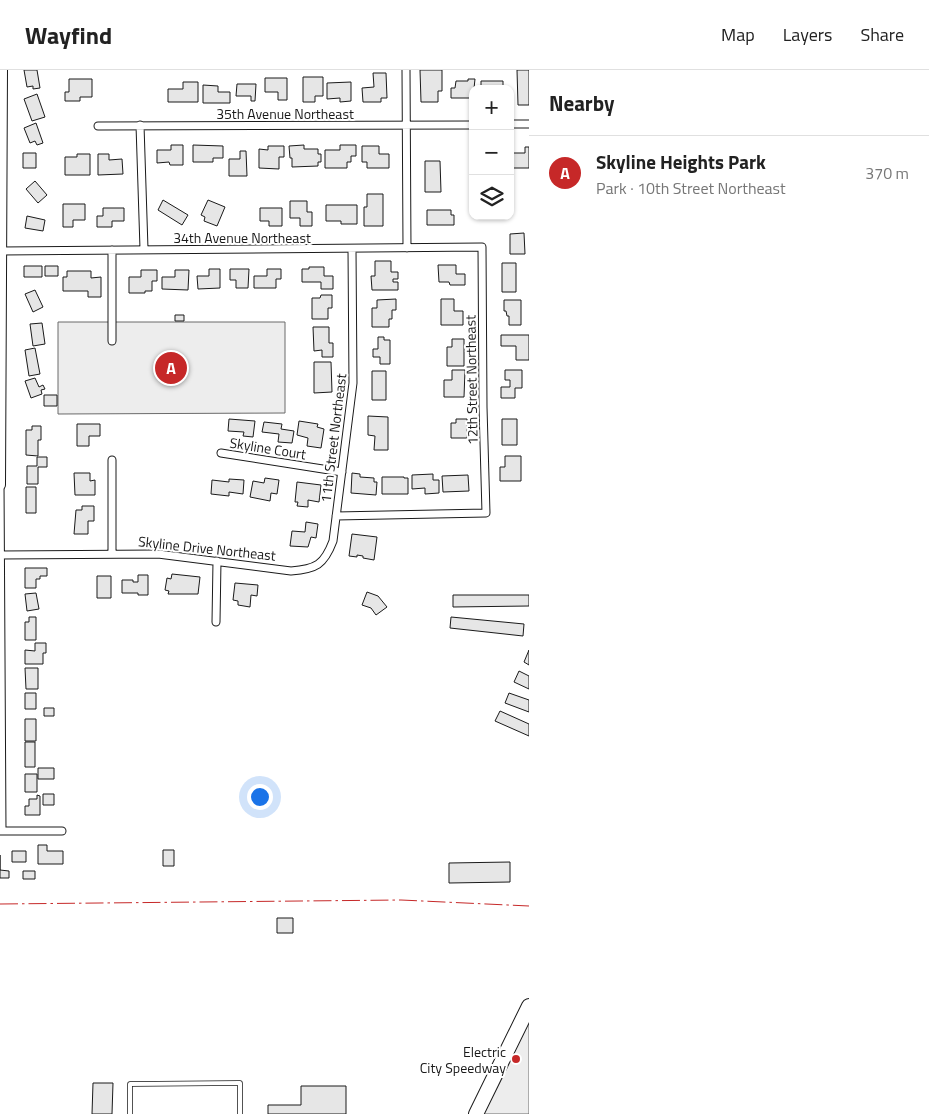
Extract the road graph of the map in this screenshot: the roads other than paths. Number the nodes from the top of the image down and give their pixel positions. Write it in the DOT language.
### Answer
graph roads {
  1 [pos="2,70"];
  2 [pos="406,70"];
  3 [pos="469,124"];
  4 [pos="514,124"];
  5 [pos="529,124"];
  6 [pos="140,125"];
  7 [pos="407,125"];
  8 [pos="98,126"];
  9 [pos="1,183"];
  10 [pos="482,247"];
  11 [pos="407,248"];
  12 [pos="144,249"];
  13 [pos="352,249"];
  14 [pos="112,250"];
  15 [pos="1,251"];
  16 [pos="112,341"];
  17 [pos="1,346"];
  18 [pos="0,422"];
  19 [pos="221,453"];
  20 [pos="112,460"];
  21 [pos="342,472"];
  22 [pos="0,484"];
  23 [pos="336,516"];
  24 [pos="112,554"];
  25 [pos="0,555"];
  26 [pos="217,561"];
  27 [pos="319,565"];
  28 [pos="216,622"];
  29 [pos="1,721"];
  30 [pos="1,831"];
  31 [pos="62,831"];
  32 [pos="529,1006"];
  33 [pos="130,1114"];
  34 [pos="240,1114"];
  35 [pos="476,1114"];
  1 -- 9 [label="street"];
  2 -- 7 [label="street"];
  3 -- 7 [label="street, 35th Avenue Northeast"];
  4 -- 5 [label="street"];
  6 -- 7 [label="street, 35th Avenue Northeast"];
  6 -- 8 [label="street, 35th Avenue Northeast"];
  6 -- 12 [label="street"];
  7 -- 11 [label="street"];
  9 -- 15 [label="street"];
  10 -- 11 [label="street, 34th Avenue Northeast"];
  10 -- 23 [label="street, 12th Street Northeast"];
  11 -- 13 [label="street, 34th Avenue Northeast"];
  12 -- 13 [label="street, 34th Avenue Northeast"];
  12 -- 14 [label="street, 34th Avenue Northeast"];
  13 -- 21 [label="street, 11th Street Northeast"];
  14 -- 15 [label="street, 34th Avenue Northeast"];
  14 -- 16 [label="street"];
  15 -- 17 [label="street"];
  17 -- 18 [label="street"];
  18 -- 22 [label="street"];
  19 -- 21 [label="street, Skyline Court"];
  20 -- 24 [label="street"];
  21 -- 23 [label="street, 11th Street Northeast"];
  22 -- 25 [label="street"];
  23 -- 27 [label="street, 11th Street Northeast"];
  24 -- 25 [label="street, Skyline Drive Northeast"];
  24 -- 26 [label="street, Skyline Drive Northeast"];
  25 -- 29 [label="street"];
  26 -- 27 [label="street, Skyline Drive Northeast"];
  26 -- 28 [label="street"];
  29 -- 30 [label="street"];
  30 -- 31 [label="street"];
  32 -- 35 [label="highway"];
  33 -- 34 [label="lane"];
}
